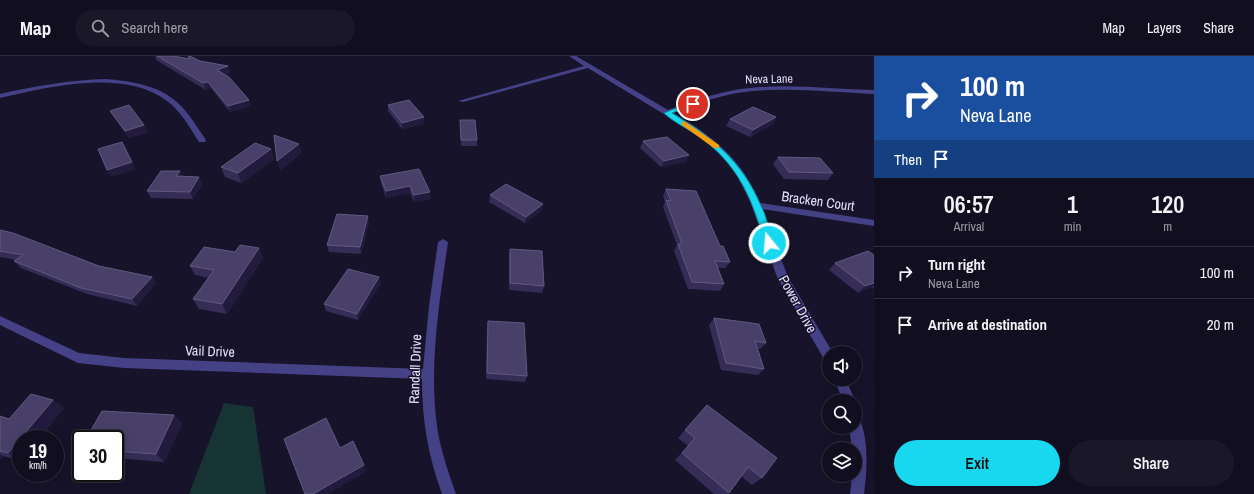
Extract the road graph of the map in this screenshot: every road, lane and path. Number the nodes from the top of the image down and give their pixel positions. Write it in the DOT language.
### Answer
graph roads {
  1 [pos="572,56"];
  2 [pos="589,66"];
  3 [pos="874,92"];
  4 [pos="0,96"];
  5 [pos="461,101"];
  6 [pos="667,113"];
  7 [pos="202,140"];
  8 [pos="758,206"];
  9 [pos="874,223"];
  10 [pos="443,242"];
  11 [pos="0,320"];
  12 [pos="822,346"];
  13 [pos="428,374"];
  14 [pos="857,434"];
  15 [pos="449,494"];
  16 [pos="857,494"];
  1 -- 2 [label="street, Power Drive"];
  2 -- 5 [label="street"];
  2 -- 6 [label="street, Power Drive"];
  3 -- 6 [label="street, Neva Lane"];
  4 -- 7 [label="street"];
  6 -- 8 [label="street, Power Drive"];
  8 -- 9 [label="street, Bracken Court"];
  8 -- 12 [label="street, Power Drive"];
  10 -- 13 [label="street, Randall Drive"];
  11 -- 13 [label="street, Vail Drive"];
  13 -- 15 [label="street, Randall Drive"];
  14 -- 16 [label="street"];
}
